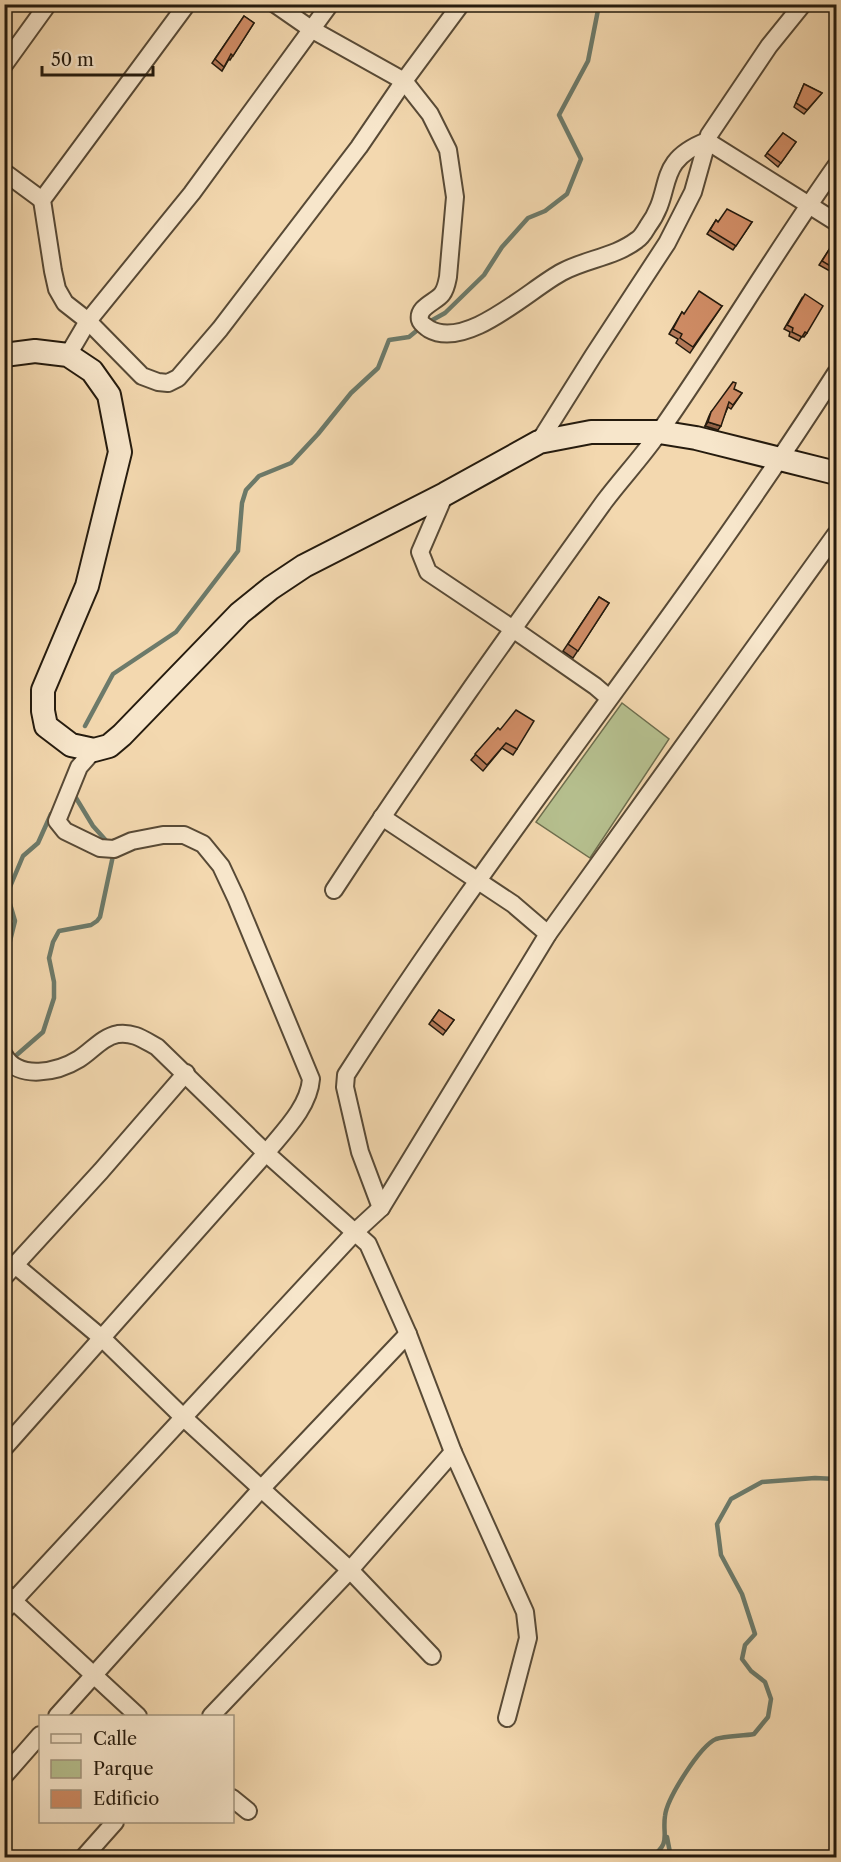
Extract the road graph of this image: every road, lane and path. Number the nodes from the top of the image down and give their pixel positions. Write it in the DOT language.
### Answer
graph roads {
  1 [pos="48,4"];
  2 [pos="187,4"];
  3 [pos="274,4"];
  4 [pos="330,4"];
  5 [pos="461,4"];
  6 [pos="803,4"];
  7 [pos="311,30"];
  8 [pos="4,65"];
  9 [pos="404,81"];
  10 [pos="707,141"];
  11 [pos="837,166"];
  12 [pos="4,172"];
  13 [pos="42,200"];
  14 [pos="809,204"];
  15 [pos="837,222"];
  16 [pos="88,321"];
  17 [pos="4,355"];
  18 [pos="68,356"];
  19 [pos="837,373"];
  20 [pos="659,432"];
  21 [pos="539,442"];
  22 [pos="781,460"];
  23 [pos="837,473"];
  24 [pos="445,494"];
  25 [pos="837,534"];
  26 [pos="513,629"];
  27 [pos="609,698"];
  28 [pos="85,748"];
  29 [pos="382,817"];
  30 [pos="477,882"];
  31 [pos="334,890"];
  32 [pos="548,934"];
  33 [pos="4,1055"];
  34 [pos="186,1074"];
  35 [pos="266,1153"];
  36 [pos="381,1208"];
  37 [pos="356,1232"];
  38 [pos="10,1271"];
  39 [pos="408,1334"];
  40 [pos="103,1339"];
  41 [pos="184,1418"];
  42 [pos="4,1448"];
  43 [pos="453,1452"];
  44 [pos="261,1489"];
  45 [pos="350,1570"];
  46 [pos="8,1601"];
  47 [pos="432,1656"];
  48 [pos="93,1676"];
  49 [pos="58,1715"];
  50 [pos="137,1715"];
  51 [pos="212,1715"];
  52 [pos="507,1718"];
  53 [pos="39,1736"];
  54 [pos="4,1776"];
  55 [pos="234,1800"];
  56 [pos="248,1811"];
  57 [pos="113,1823"];
  58 [pos="83,1857"];
  1 -- 8 [label="street"];
  2 -- 13 [label="street"];
  3 -- 7 [label="street"];
  4 -- 7 [label="street"];
  5 -- 9 [label="street"];
  6 -- 10 [label="street"];
  7 -- 9 [label="street"];
  7 -- 16 [label="street"];
  9 -- 10 [label="street"];
  9 -- 16 [label="street"];
  10 -- 14 [label="street"];
  10 -- 21 [label="street"];
  11 -- 14 [label="street"];
  12 -- 13 [label="street"];
  13 -- 16 [label="street"];
  14 -- 15 [label="street"];
  14 -- 20 [label="street"];
  16 -- 18 [label="street"];
  17 -- 18 [label="main road"];
  18 -- 28 [label="main road"];
  19 -- 22 [label="street"];
  20 -- 21 [label="main road"];
  20 -- 22 [label="main road"];
  20 -- 26 [label="street"];
  21 -- 24 [label="main road"];
  22 -- 23 [label="main road"];
  22 -- 27 [label="street"];
  24 -- 26 [label="street"];
  24 -- 28 [label="main road"];
  25 -- 32 [label="street"];
  26 -- 27 [label="street"];
  26 -- 29 [label="street"];
  27 -- 30 [label="street"];
  28 -- 35 [label="street"];
  29 -- 30 [label="street"];
  29 -- 31 [label="street"];
  30 -- 32 [label="street"];
  30 -- 36 [label="street"];
  32 -- 36 [label="street"];
  33 -- 34 [label="street"];
  34 -- 35 [label="street"];
  34 -- 38 [label="street"];
  35 -- 37 [label="street"];
  35 -- 40 [label="street"];
  36 -- 37 [label="street"];
  37 -- 39 [label="street"];
  37 -- 41 [label="street"];
  38 -- 40 [label="street"];
  39 -- 43 [label="street"];
  39 -- 44 [label="street"];
  40 -- 41 [label="street"];
  40 -- 42 [label="street"];
  41 -- 44 [label="street"];
  41 -- 46 [label="street"];
  43 -- 45 [label="street"];
  43 -- 52 [label="street"];
  44 -- 45 [label="street"];
  44 -- 48 [label="street"];
  45 -- 47 [label="street"];
  45 -- 51 [label="street"];
  46 -- 48 [label="street"];
  48 -- 49 [label="street"];
  48 -- 50 [label="street"];
  53 -- 54 [label="street"];
  55 -- 56 [label="street"];
  57 -- 58 [label="street"];
}
